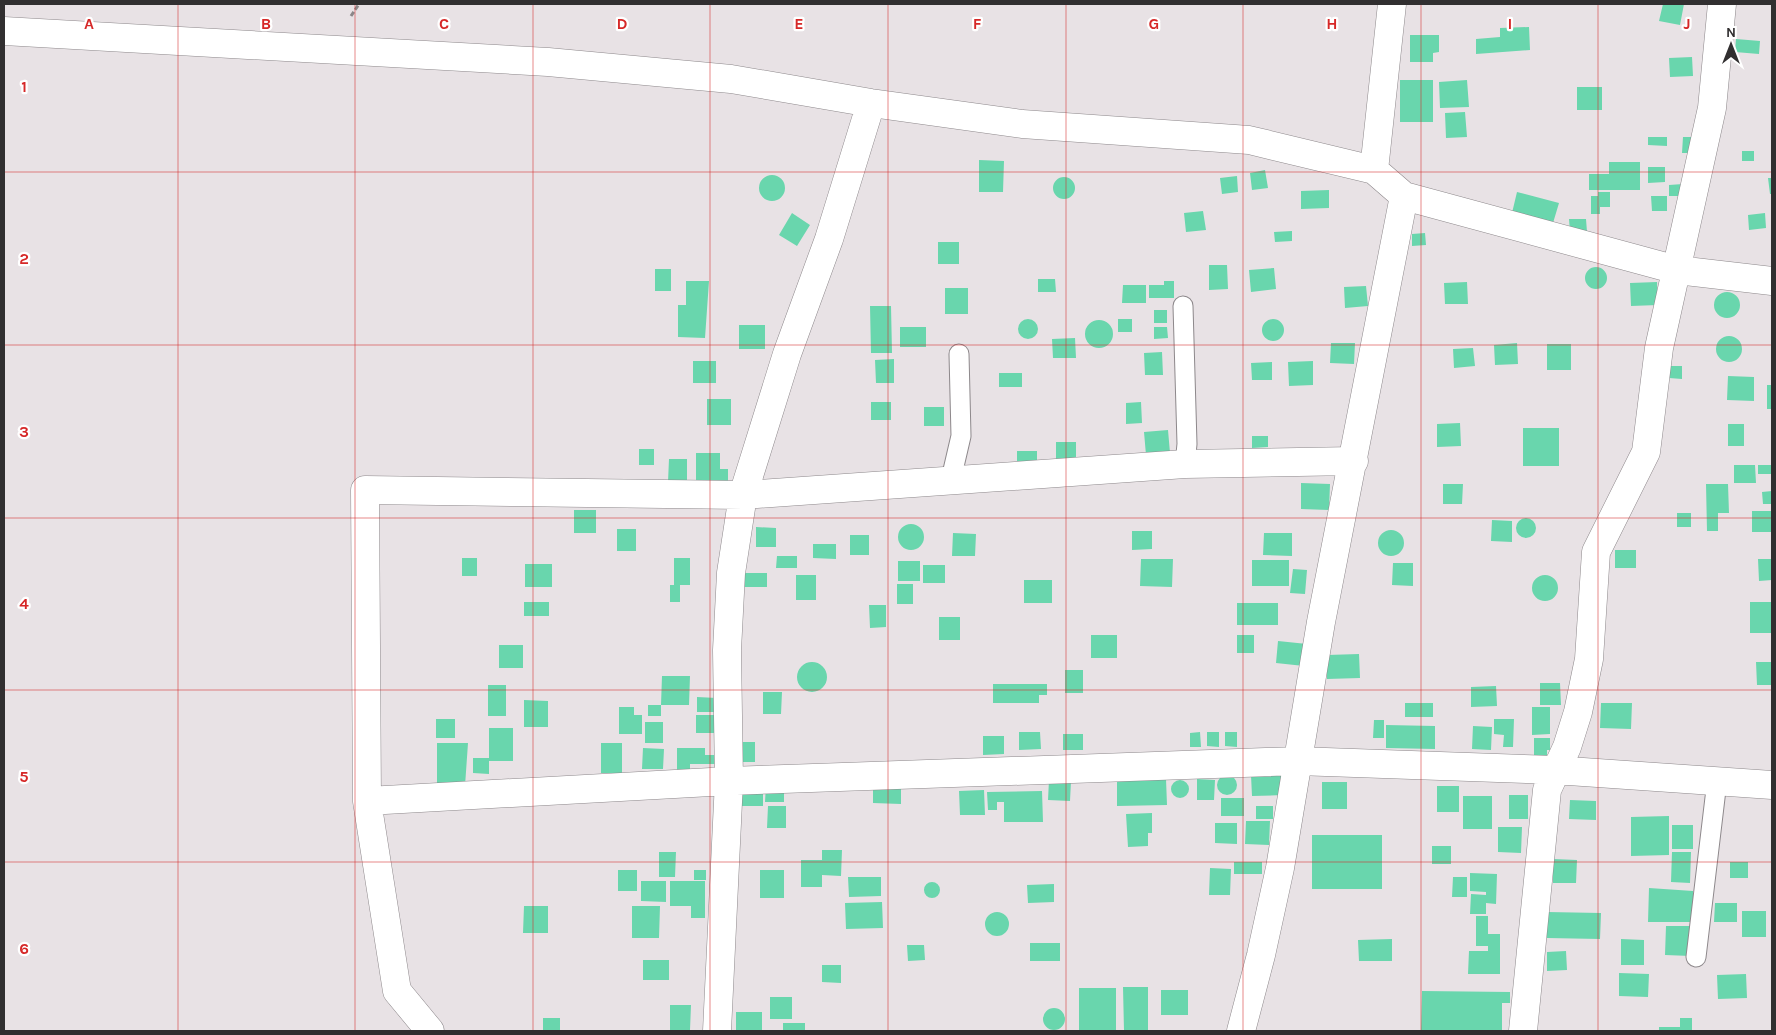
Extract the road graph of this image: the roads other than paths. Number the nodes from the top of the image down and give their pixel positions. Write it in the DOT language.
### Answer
graph roads {
  1 [pos="1392,4"];
  2 [pos="1722,4"];
  3 [pos="4,31"];
  4 [pos="871,104"];
  5 [pos="1374,170"];
  6 [pos="1404,196"];
  7 [pos="1677,270"];
  8 [pos="1772,280"];
  9 [pos="1183,306"];
  10 [pos="959,354"];
  11 [pos="1354,461"];
  12 [pos="1186,464"];
  13 [pos="952,479"];
  14 [pos="743,495"];
  15 [pos="1297,761"];
  16 [pos="1554,770"];
  17 [pos="729,781"];
  18 [pos="1717,782"];
  19 [pos="1772,786"];
  20 [pos="367,801"];
  21 [pos="1696,957"];
  22 [pos="430,1031"];
  23 [pos="717,1031"];
  24 [pos="1241,1031"];
  25 [pos="1523,1031"];
  1 -- 5 [label="street"];
  2 -- 7 [label="street"];
  3 -- 4 [label="street"];
  4 -- 5 [label="street"];
  4 -- 14 [label="street"];
  5 -- 6 [label="street"];
  6 -- 7 [label="street"];
  6 -- 11 [label="street"];
  7 -- 8 [label="street"];
  7 -- 16 [label="street"];
  9 -- 12 [label="lane"];
  10 -- 13 [label="lane"];
  11 -- 12 [label="street"];
  11 -- 15 [label="street"];
  12 -- 13 [label="street"];
  13 -- 14 [label="street"];
  14 -- 17 [label="street"];
  14 -- 20 [label="street"];
  15 -- 16 [label="street"];
  15 -- 17 [label="street"];
  15 -- 24 [label="street"];
  16 -- 18 [label="street"];
  16 -- 25 [label="street"];
  17 -- 20 [label="street"];
  17 -- 23 [label="street"];
  18 -- 19 [label="street"];
  18 -- 21 [label="lane"];
  20 -- 22 [label="street"];
}
